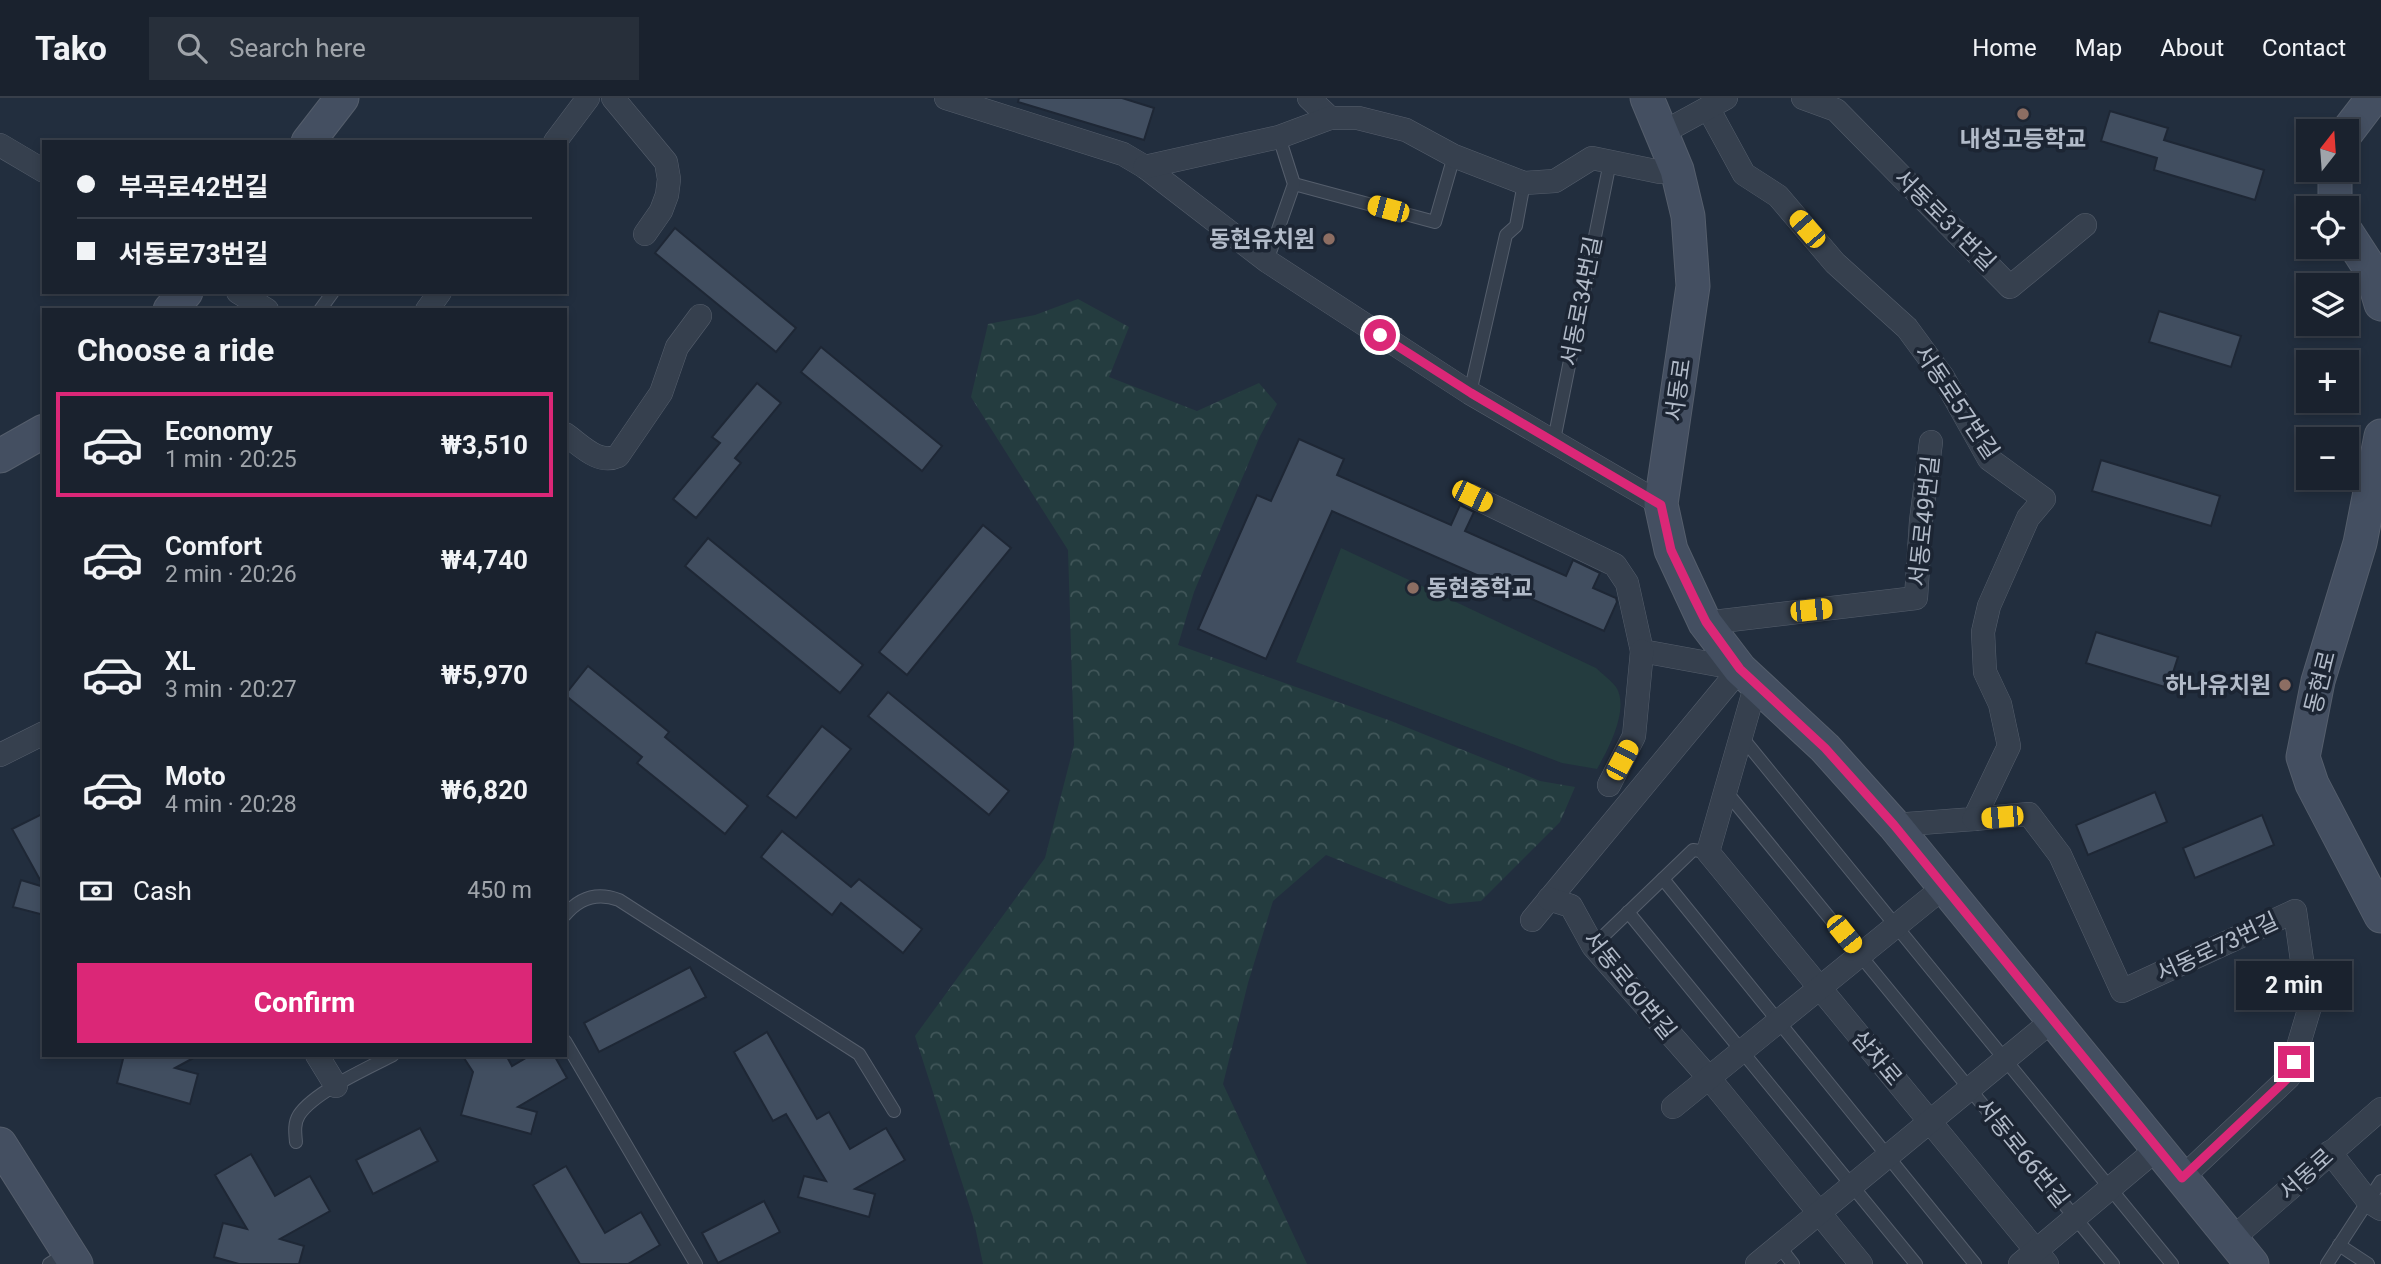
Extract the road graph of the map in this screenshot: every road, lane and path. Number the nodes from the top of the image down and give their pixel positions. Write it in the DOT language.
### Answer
graph roads {
  1 [pos="342,98"];
  2 [pos="588,98"];
  3 [pos="613,98"];
  4 [pos="946,98"];
  5 [pos="1309,98"];
  6 [pos="1647,98"];
  7 [pos="1803,98"];
  8 [pos="2373,98"];
  9 [pos="1717,103"];
  10 [pos="1331,118"];
  11 [pos="2357,119"];
  12 [pos="1662,133"];
  13 [pos="1279,136"];
  14 [pos="310,140"];
  15 [pos="556,140"];
  16 [pos="0,145"];
  17 [pos="1454,156"];
  18 [pos="1610,162"];
  19 [pos="1145,167"];
  20 [pos="42,170"];
  21 [pos="1678,170"];
  22 [pos="1524,183"];
  23 [pos="1294,184"];
  24 [pos="2084,225"];
  25 [pos="2359,233"];
  26 [pos="645,234"];
  27 [pos="2381,245"];
  28 [pos="2359,250"];
  29 [pos="1267,261"];
  30 [pos="184,294"];
  31 [pos="241,294"];
  32 [pos="2381,304"];
  33 [pos="172,308"];
  34 [pos="264,308"];
  35 [pos="700,316"];
  36 [pos="1471,393"];
  37 [pos="42,432"];
  38 [pos="567,435"];
  39 [pos="2381,436"];
  40 [pos="1554,440"];
  41 [pos="1931,442"];
  42 [pos="0,456"];
  43 [pos="1472,496"];
  44 [pos="1661,505"];
  45 [pos="1706,622"];
  46 [pos="1642,651"];
  47 [pos="1748,676"];
  48 [pos="42,734"];
  49 [pos="1740,734"];
  50 [pos="0,755"];
  51 [pos="1609,785"];
  52 [pos="1724,789"];
  53 [pos="1974,819"];
  54 [pos="1894,825"];
  55 [pos="1708,852"];
  56 [pos="1663,878"];
  57 [pos="1944,887"];
  58 [pos="2377,894"];
  59 [pos="1549,899"];
  60 [pos="1628,912"];
  61 [pos="567,913"];
  62 [pos="1532,920"];
  63 [pos="1896,926"];
  64 [pos="1592,946"];
  65 [pos="1861,954"];
  66 [pos="1819,988"];
  67 [pos="2053,1020"];
  68 [pos="1779,1021"];
  69 [pos="567,1044"];
  70 [pos="1742,1051"];
  71 [pos="318,1057"];
  72 [pos="389,1057"];
  73 [pos="2005,1059"];
  74 [pos="1709,1078"];
  75 [pos="336,1086"];
  76 [pos="1970,1088"];
  77 [pos="1673,1107"];
  78 [pos="2381,1109"];
  79 [pos="894,1111"];
  80 [pos="1930,1121"];
  81 [pos="296,1142"];
  82 [pos="0,1144"];
  83 [pos="2158,1149"];
  84 [pos="2330,1152"];
  85 [pos="1888,1155"];
  86 [pos="2182,1178"];
  87 [pos="2381,1181"];
  88 [pos="1852,1186"];
  89 [pos="2111,1188"];
  90 [pos="2374,1205"];
  91 [pos="1819,1212"];
  92 [pos="2075,1218"];
  93 [pos="2340,1245"];
  94 [pos="2242,1252"];
  95 [pos="1786,1255"];
  96 [pos="64,1260"];
  97 [pos="2035,1260"];
  98 [pos="696,1264"];
  99 [pos="1757,1264"];
  100 [pos="1861,1264"];
  101 [pos="1916,1264"];
  102 [pos="1975,1264"];
  103 [pos="2113,1264"];
  104 [pos="2172,1264"];
  105 [pos="2327,1264"];
  106 [pos="2368,1264"];
  1 -- 14 [label="street"];
  2 -- 15 [label="street"];
  3 -- 26 [label="street"];
  4 -- 19 [label="street"];
  5 -- 10 [label="street"];
  6 -- 12 [label="street, 서동로"];
  7 -- 24 [label="street, 서동로31번길"];
  8 -- 11 [label="street"];
  9 -- 12 [label="street"];
  9 -- 53 [label="street, 서동로57번길"];
  10 -- 13 [label="street"];
  10 -- 17 [label="street"];
  12 -- 21 [label="street, 서동로"];
  13 -- 19 [label="street"];
  13 -- 23 [label="lane"];
  16 -- 20 [label="street"];
  17 -- 22 [label="street"];
  17 -- 23 [label="lane"];
  18 -- 21 [label="street"];
  18 -- 22 [label="street"];
  18 -- 40 [label="lane, 서동로34번길"];
  19 -- 29 [label="street"];
  21 -- 44 [label="street, 서동로"];
  22 -- 36 [label="lane"];
  23 -- 29 [label="lane"];
  25 -- 27 [label="street"];
  28 -- 32 [label="street"];
  29 -- 36 [label="street"];
  30 -- 33 [label="street"];
  31 -- 34 [label="street"];
  35 -- 38 [label="street"];
  36 -- 40 [label="street"];
  37 -- 42 [label="street"];
  39 -- 58 [label="street, 동현로"];
  40 -- 44 [label="street"];
  41 -- 45 [label="street, 서동로49번길"];
  43 -- 46 [label="street"];
  44 -- 45 [label="street, 서동로"];
  45 -- 47 [label="street, 서동로"];
  46 -- 47 [label="street"];
  46 -- 51 [label="street"];
  47 -- 49 [label="street"];
  47 -- 54 [label="street, 서동로"];
  47 -- 59 [label="street"];
  48 -- 50 [label="street"];
  49 -- 52 [label="street"];
  49 -- 63 [label="lane"];
  52 -- 55 [label="street"];
  52 -- 65 [label="lane"];
  53 -- 54 [label="street"];
  53 -- 86 [label="street, 서동로73번길"];
  54 -- 57 [label="street, 서동로"];
  55 -- 56 [label="lane"];
  55 -- 66 [label="street, 삼차로"];
  56 -- 60 [label="lane"];
  56 -- 68 [label="lane"];
  57 -- 63 [label="street"];
  57 -- 67 [label="street, 서동로"];
  59 -- 62 [label="street"];
  59 -- 64 [label="street, 서동로60번길"];
  60 -- 64 [label="lane"];
  60 -- 70 [label="lane, 서동로60번길"];
  61 -- 79 [label="lane"];
  63 -- 65 [label="street"];
  63 -- 73 [label="lane"];
  64 -- 74 [label="street, 서동로60번길"];
  65 -- 66 [label="street"];
  65 -- 76 [label="lane"];
  66 -- 68 [label="street"];
  66 -- 80 [label="street, 삼차로"];
  67 -- 73 [label="street, 서동로66번길"];
  67 -- 83 [label="street, 서동로"];
  68 -- 70 [label="street"];
  68 -- 85 [label="lane"];
  69 -- 98 [label="lane"];
  70 -- 74 [label="street"];
  70 -- 88 [label="lane, 서동로60번길"];
  71 -- 75 [label="street"];
  72 -- 75 [label="lane"];
  73 -- 76 [label="street, 서동로66번길"];
  73 -- 89 [label="lane, 서동로66번길"];
  74 -- 77 [label="street"];
  74 -- 91 [label="street, 서동로60번길"];
  75 -- 81 [label="lane"];
  76 -- 80 [label="street, 서동로66번길"];
  76 -- 92 [label="lane, 서동로66번길"];
  78 -- 84 [label="street, 서동로"];
  80 -- 85 [label="street, 서동로66번길"];
  80 -- 97 [label="street, 삼차로"];
  82 -- 96 [label="street"];
  83 -- 86 [label="street, 서동로"];
  83 -- 89 [label="street"];
  84 -- 90 [label="street"];
  84 -- 94 [label="street, 서동로"];
  85 -- 88 [label="street, 서동로66번길"];
  85 -- 102 [label="lane"];
  86 -- 94 [label="street, 서동로"];
  87 -- 90 [label="lane"];
  88 -- 91 [label="street, 서동로66번길"];
  88 -- 101 [label="lane"];
  89 -- 92 [label="street"];
  89 -- 104 [label="lane, 서동로66번길"];
  90 -- 93 [label="lane"];
  91 -- 95 [label="street, 서동로66번길"];
  91 -- 100 [label="street"];
  92 -- 97 [label="street"];
  92 -- 103 [label="lane, 서동로66번길"];
  93 -- 105 [label="lane"];
  93 -- 106 [label="lane"];
  95 -- 99 [label="street, 서동로66번길"];
}
